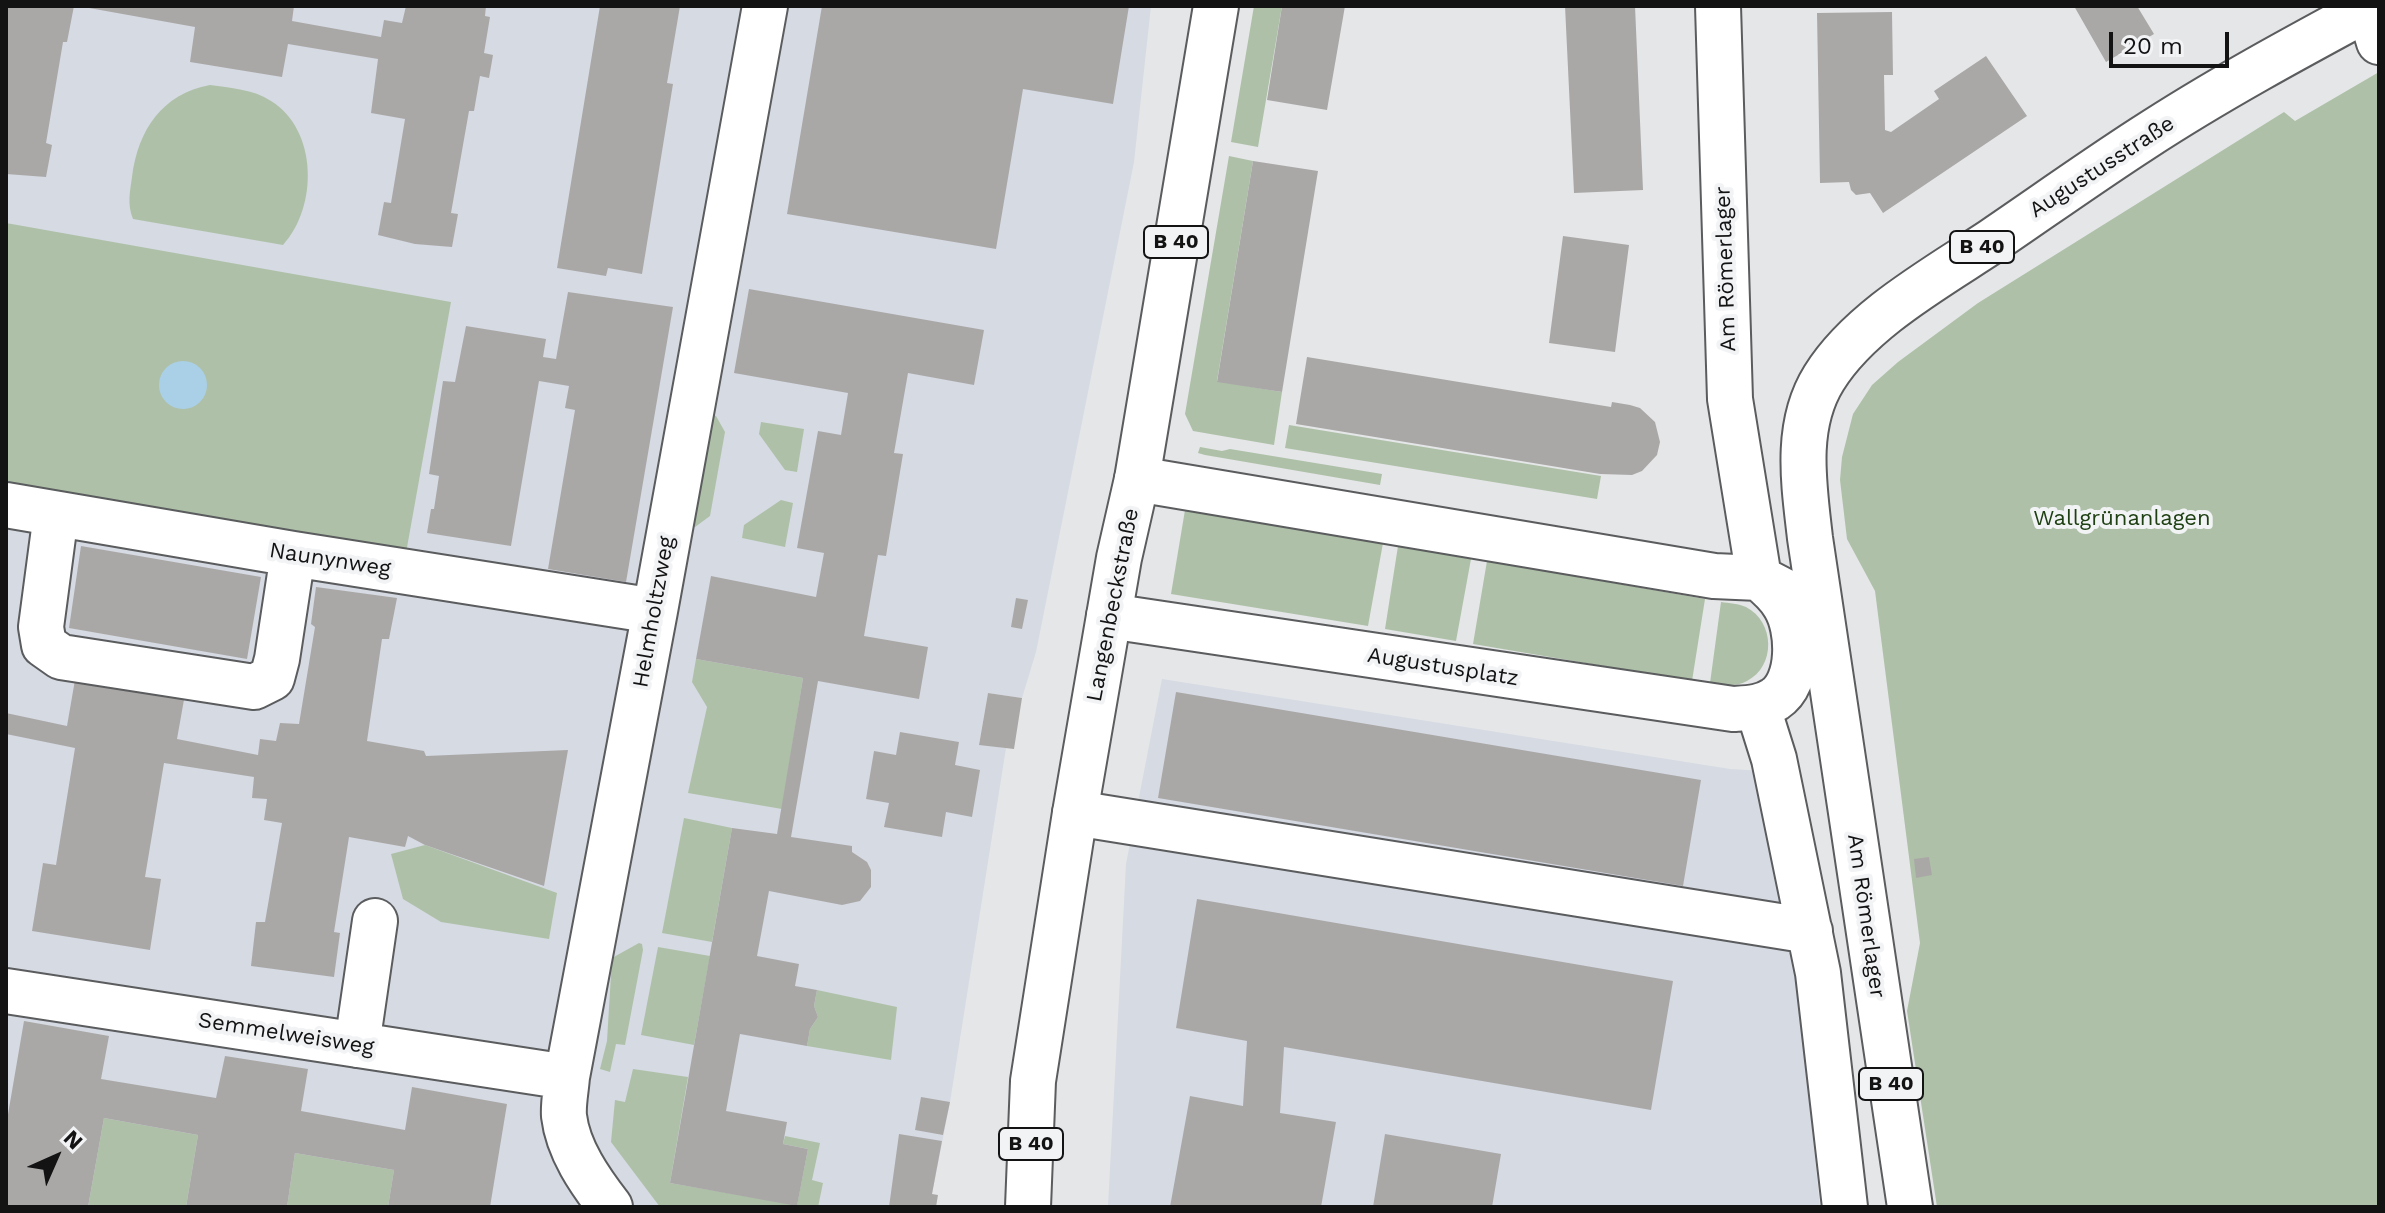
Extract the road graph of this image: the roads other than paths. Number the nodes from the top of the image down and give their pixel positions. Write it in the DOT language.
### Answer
graph roads {
  1 [pos="765,6"];
  2 [pos="1216,6"];
  3 [pos="1718,6"];
  4 [pos="2372,16"];
  5 [pos="1137,479"];
  6 [pos="6,505"];
  7 [pos="56,514"];
  8 [pos="293,554"];
  9 [pos="1759,578"];
  10 [pos="655,611"];
  11 [pos="1109,616"];
  12 [pos="1826,642"];
  13 [pos="1767,703"];
  14 [pos="1075,813"];
  15 [pos="375,921"];
  16 [pos="1810,931"];
  17 [pos="6,991"];
  18 [pos="357,1045"];
  19 [pos="567,1077"];
  20 [pos="610,1207"];
  21 [pos="1028,1207"];
  22 [pos="1845,1207"];
  23 [pos="1910,1207"];
  1 -- 10 [label="street, Helmholtzweg"];
  2 -- 5 [label="street, Langenbeckstraße / B 40"];
  3 -- 9 [label="street, Am Römerlager"];
  4 -- 12 [label="street, Augustusstraße / B 40"];
  5 -- 9 [label="street"];
  5 -- 11 [label="street, Langenbeckstraße / B 40"];
  6 -- 7 [label="street, Naunynweg"];
  7 -- 8 [label="street, Naunynweg"];
  7 -- 8 [label="street"];
  8 -- 10 [label="street, Naunynweg"];
  9 -- 12 [label="street"];
  9 -- 13 [label="street"];
  10 -- 19 [label="street, Helmholtzweg"];
  11 -- 13 [label="street, Augustusplatz"];
  11 -- 14 [label="street, Langenbeckstraße / B 40"];
  12 -- 13 [label="street"];
  12 -- 23 [label="street, Am Römerlager / B 40"];
  13 -- 16 [label="street"];
  14 -- 16 [label="street"];
  14 -- 21 [label="street, Langenbeckstraße / B 40"];
  15 -- 18 [label="street"];
  16 -- 22 [label="street"];
  17 -- 18 [label="street, Semmelweisweg"];
  18 -- 19 [label="street, Semmelweisweg"];
  19 -- 20 [label="street, Helmholtzweg"];
}
